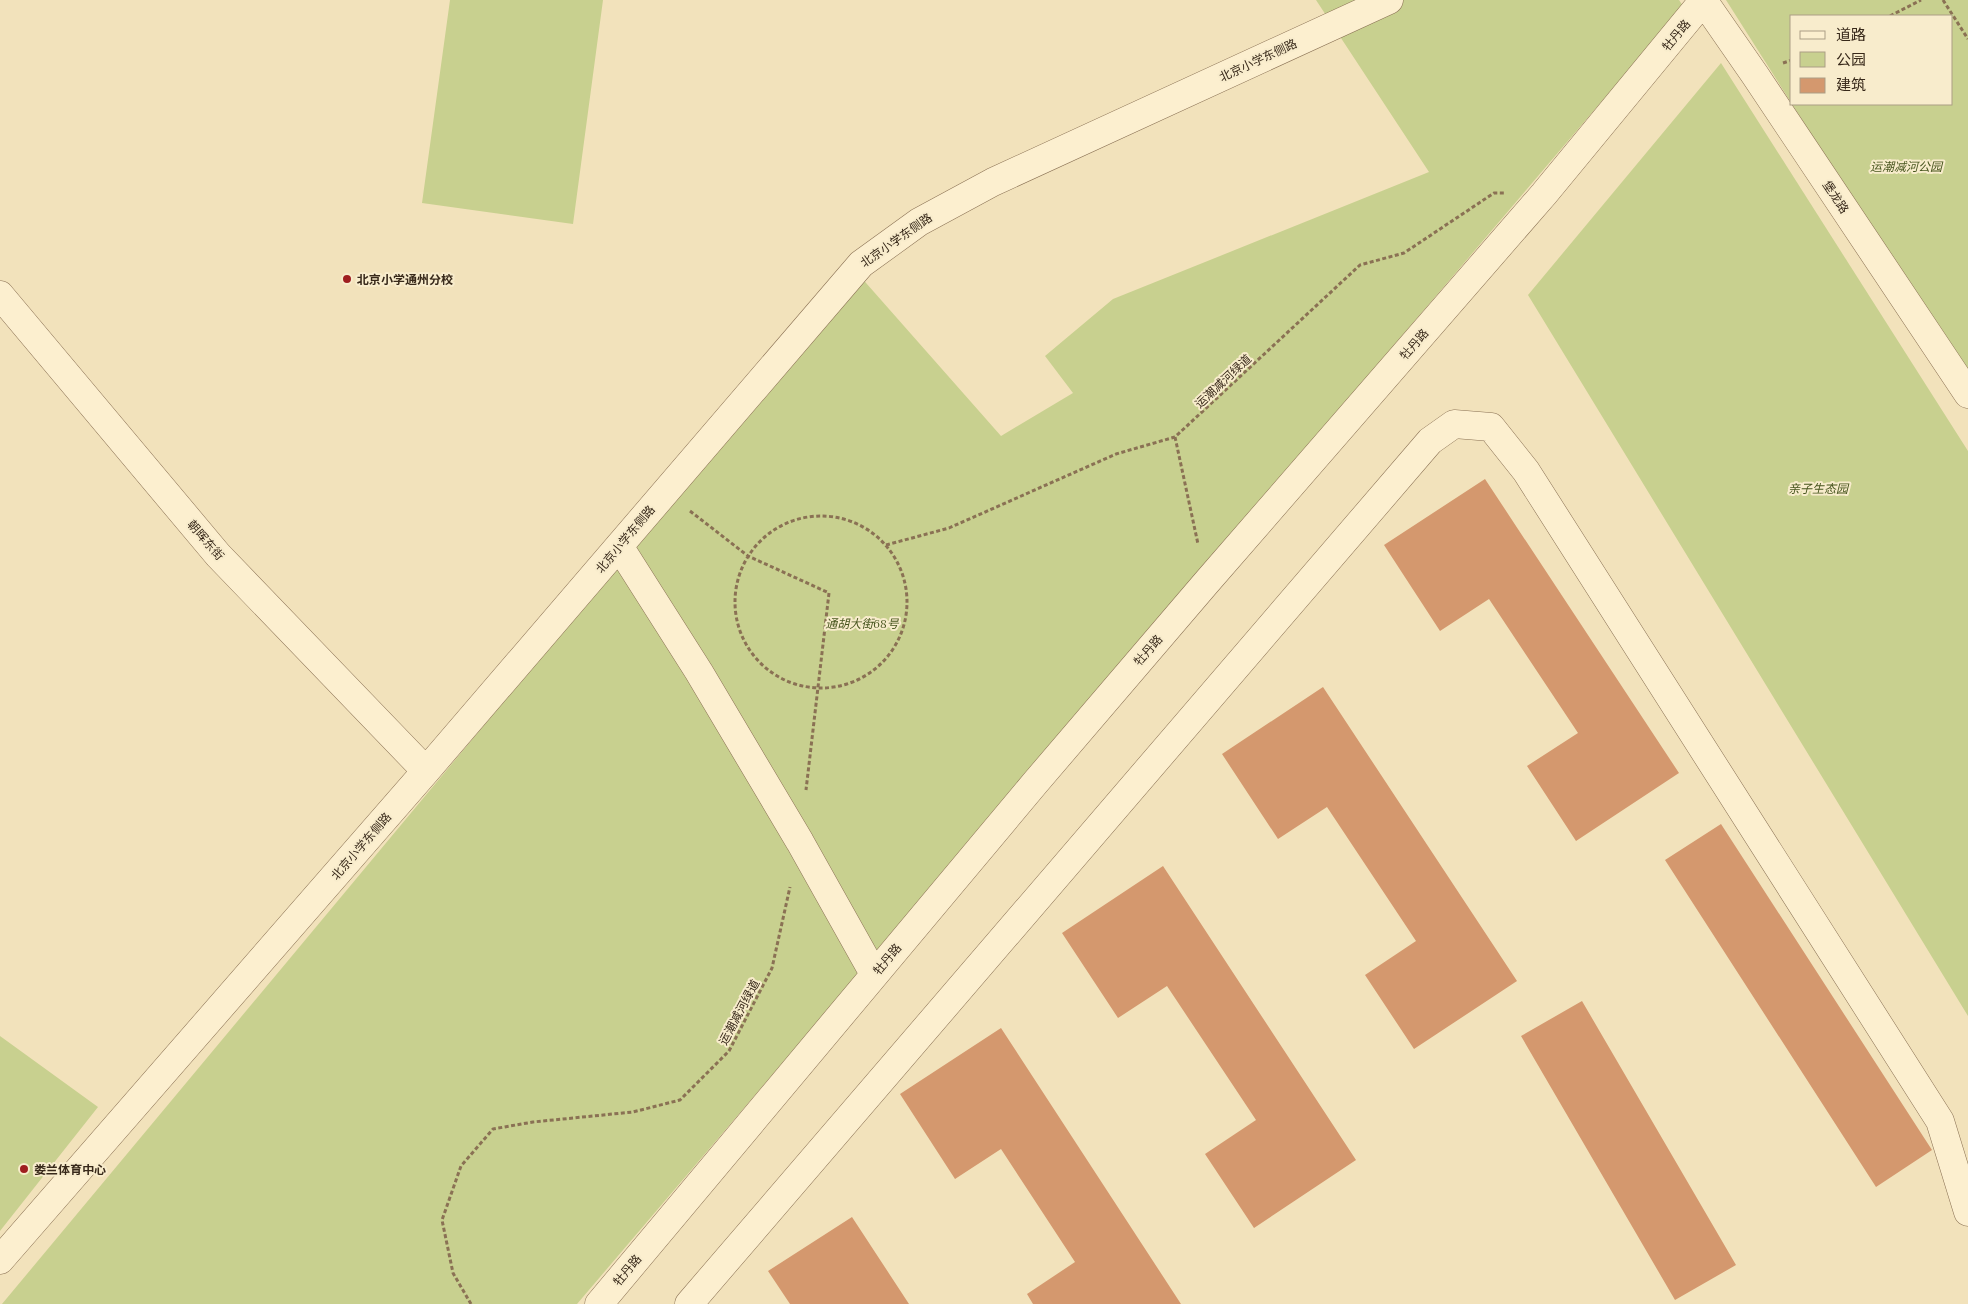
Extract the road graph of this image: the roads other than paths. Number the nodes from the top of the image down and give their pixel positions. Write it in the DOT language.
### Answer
graph roads {
  1 [pos="1389,0"];
  2 [pos="1703,1"];
  3 [pos="0,295"];
  4 [pos="1968,394"];
  5 [pos="619,546"];
  6 [pos="426,771"];
  7 [pos="874,974"];
  8 [pos="1968,1212"];
  9 [pos="0,1260"];
  10 [pos="599,1304"];
  11 [pos="689,1304"];
  1 -- 5 [label="street, 北京小学东侧路"];
  2 -- 4 [label="street, 堡龙路"];
  2 -- 7 [label="street, 牡丹路"];
  3 -- 6 [label="street, 朝晖东街"];
  5 -- 6 [label="street, 北京小学东侧路"];
  5 -- 7 [label="street"];
  6 -- 9 [label="street, 北京小学东侧路"];
  7 -- 10 [label="street, 牡丹路"];
  8 -- 11 [label="street"];
}
